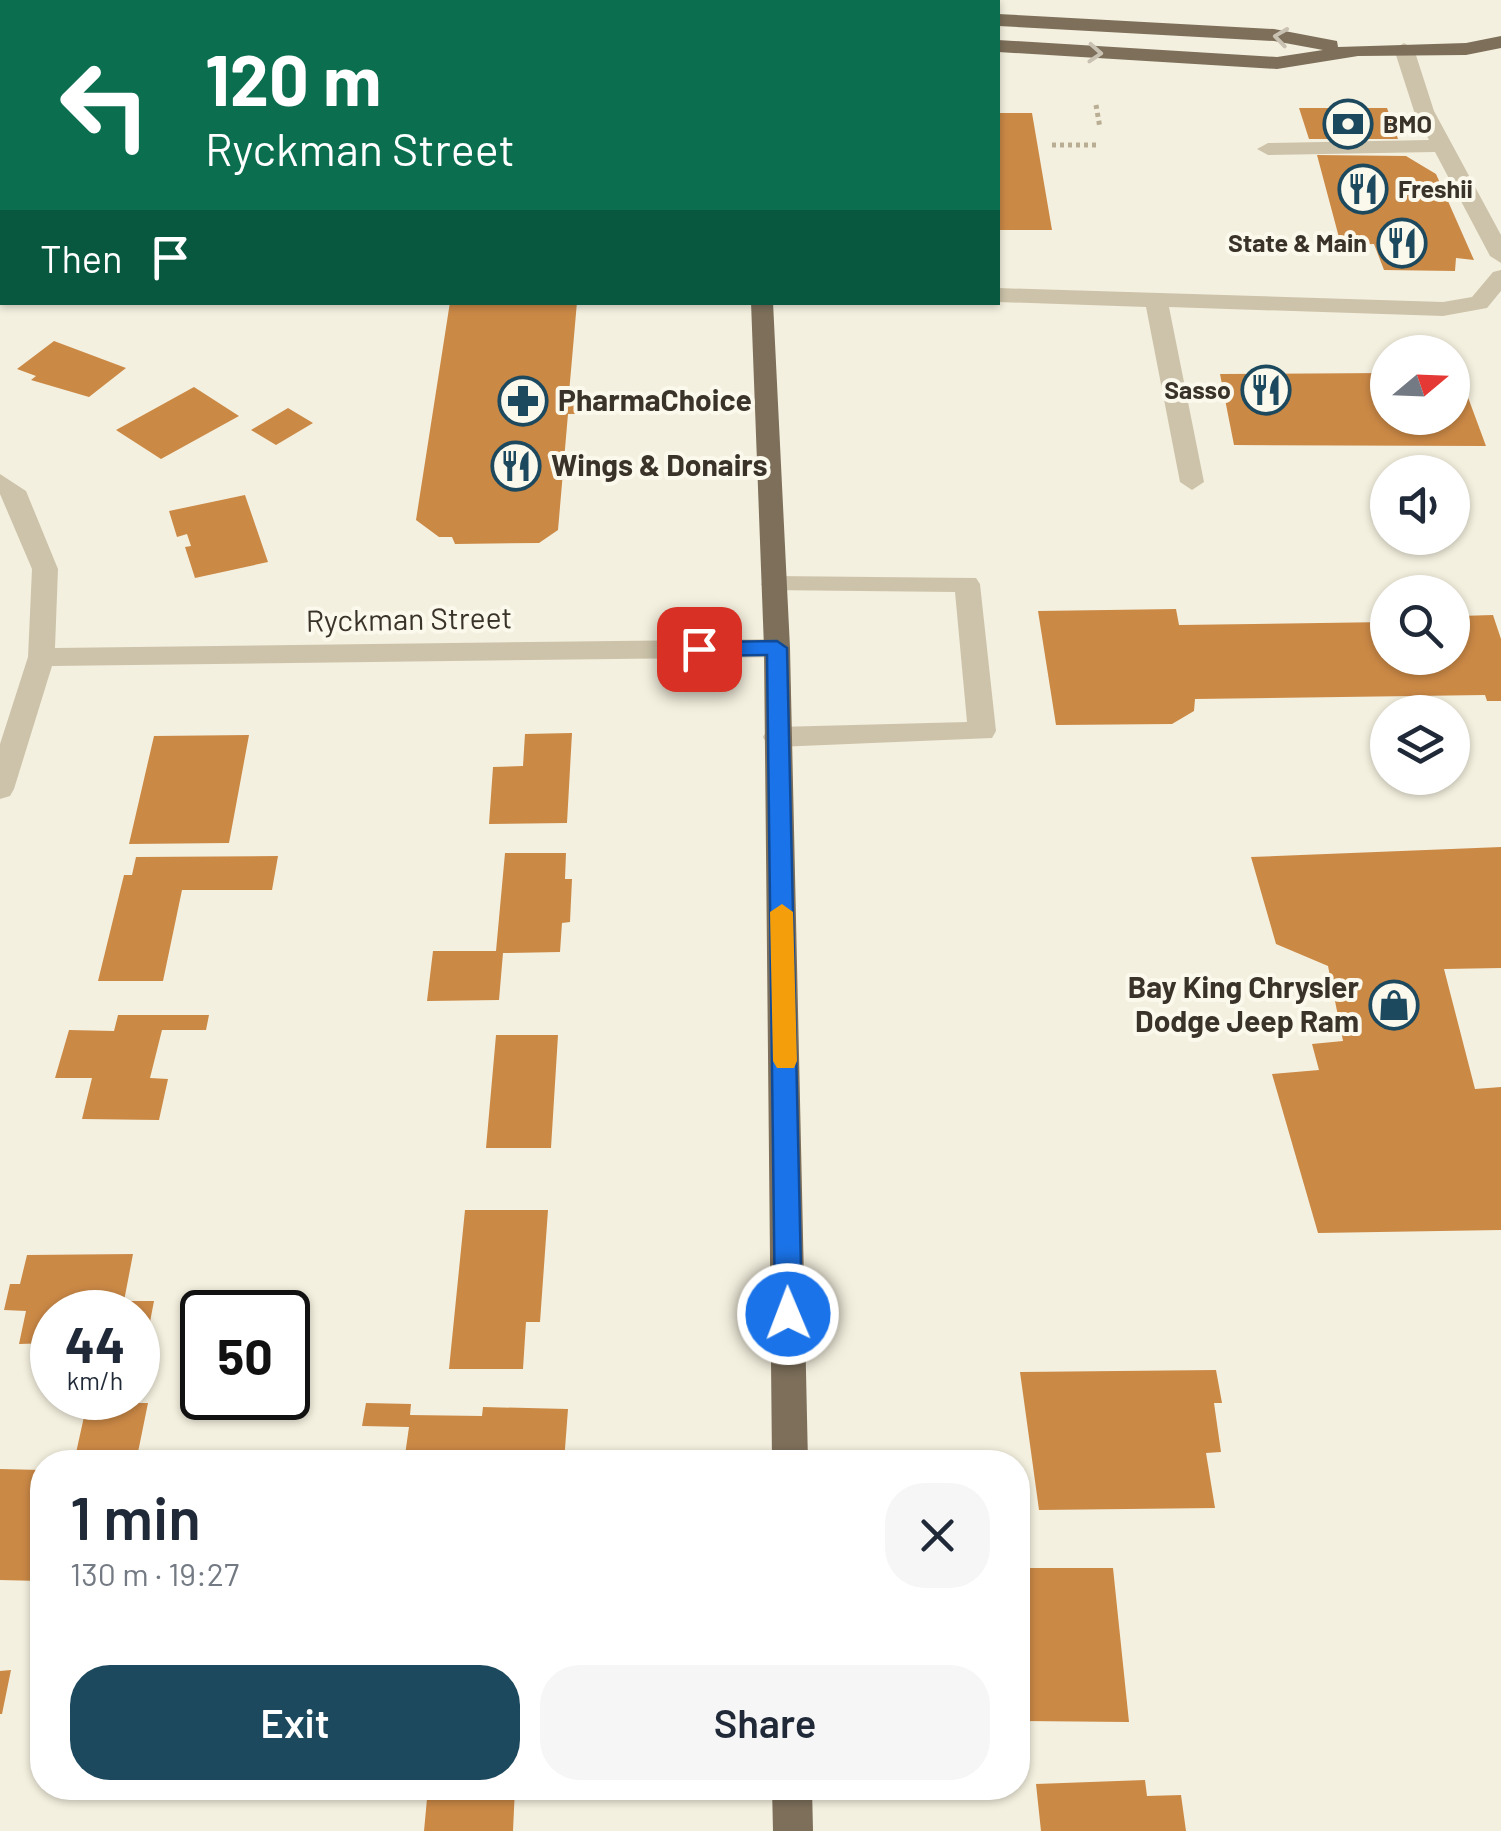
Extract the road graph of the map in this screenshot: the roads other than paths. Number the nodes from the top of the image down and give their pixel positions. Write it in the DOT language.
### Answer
graph roads {
  1 [pos="1000,20"];
  2 [pos="1501,42"];
  3 [pos="1000,46"];
  4 [pos="1466,48"];
  5 [pos="1404,49"];
  6 [pos="1358,50"];
  7 [pos="1501,55"];
  8 [pos="1442,146"];
  9 [pos="1268,148"];
  10 [pos="1501,256"];
  11 [pos="1501,277"];
  12 [pos="1000,295"];
  13 [pos="1156,300"];
  14 [pos="762,305"];
  15 [pos="0,482"];
  16 [pos="1192,482"];
  17 [pos="774,584"];
  18 [pos="777,648"];
  19 [pos="41,656"];
  20 [pos="777,736"];
  21 [pos="0,789"];
  22 [pos="790,1450"];
  23 [pos="792,1800"];
  24 [pos="793,1831"];
  6 -- 1 [label="main road, one-way"];
  2 -- 4 [label="main road"];
  3 -- 6 [label="main road, one-way"];
  4 -- 5 [label="main road"];
  4 -- 7 [label="main road"];
  5 -- 6 [label="main road"];
  5 -- 8 [label="street"];
  8 -- 9 [label="street"];
  8 -- 10 [label="street"];
  11 -- 13 [label="street"];
  12 -- 13 [label="street"];
  13 -- 16 [label="street"];
  14 -- 17 [label="main road"];
  15 -- 19 [label="street"];
  17 -- 18 [label="main road"];
  17 -- 20 [label="street"];
  18 -- 19 [label="street, Ryckman Street"];
  18 -- 20 [label="main road"];
  19 -- 21 [label="street"];
  20 -- 22 [label="main road"];
  23 -- 24 [label="main road"];
}
